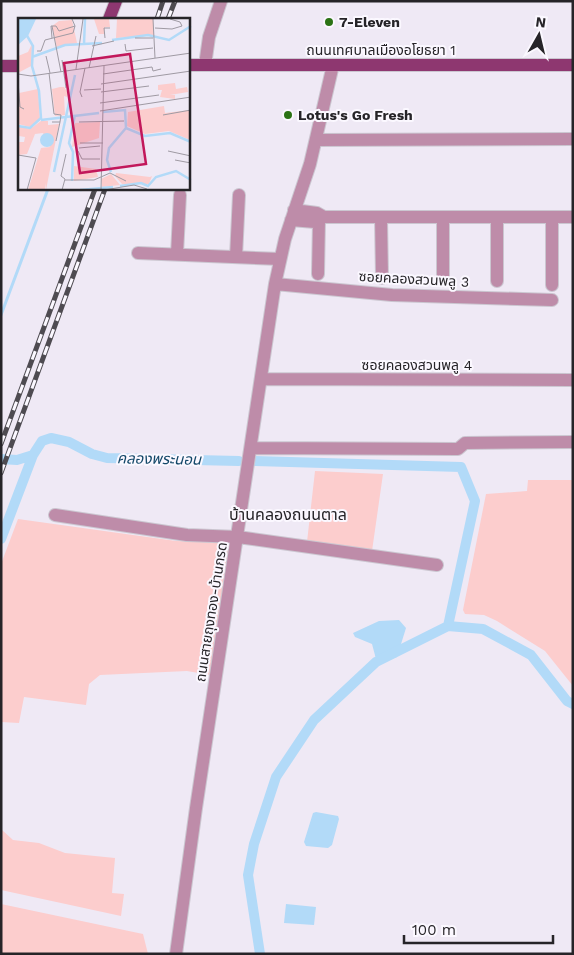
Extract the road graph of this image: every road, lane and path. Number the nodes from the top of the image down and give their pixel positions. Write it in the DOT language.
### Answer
graph roads {
  1 [pos="116,1"];
  2 [pos="221,1"];
  3 [pos="109,18"];
  4 [pos="190,65"];
  5 [pos="206,65"];
  6 [pos="333,65"];
  7 [pos="573,65"];
  8 [pos="1,66"];
  9 [pos="18,66"];
  10 [pos="573,139"];
  11 [pos="316,140"];
  12 [pos="180,195"];
  13 [pos="239,195"];
  14 [pos="293,215"];
  15 [pos="382,217"];
  16 [pos="442,217"];
  17 [pos="318,218"];
  18 [pos="496,218"];
  19 [pos="552,218"];
  20 [pos="573,218"];
  21 [pos="138,252"];
  22 [pos="177,254"];
  23 [pos="236,257"];
  24 [pos="280,259"];
  25 [pos="318,274"];
  26 [pos="382,278"];
  27 [pos="443,279"];
  28 [pos="497,281"];
  29 [pos="275,284"];
  30 [pos="552,285"];
  31 [pos="552,300"];
  32 [pos="261,379"];
  33 [pos="573,380"];
  34 [pos="573,442"];
  35 [pos="251,448"];
  36 [pos="55,515"];
  37 [pos="238,537"];
  38 [pos="436,565"];
  39 [pos="176,954"];
  1 -- 3 [label="main road"];
  2 -- 5 [label="street"];
  4 -- 5 [label="main road, ถนนเทศบาลเมืองอโยธยา 1"];
  5 -- 6 [label="main road, ถนนเทศบาลเมืองอโยธยา 1"];
  6 -- 7 [label="main road, ถนนเทศบาลเมืองอโยธยา 1"];
  6 -- 11 [label="street, ถนนสายถุงทอง-บ้านกรด"];
  8 -- 9 [label="main road"];
  10 -- 11 [label="street"];
  11 -- 14 [label="street, ถนนสายถุงทอง-บ้านกรด"];
  12 -- 22 [label="street"];
  13 -- 23 [label="street"];
  14 -- 17 [label="street"];
  14 -- 24 [label="street, ถนนสายถุงทอง-บ้านกรด"];
  15 -- 16 [label="street"];
  15 -- 17 [label="street"];
  15 -- 26 [label="street"];
  16 -- 18 [label="street"];
  16 -- 27 [label="street"];
  17 -- 25 [label="street"];
  18 -- 19 [label="street"];
  18 -- 28 [label="street"];
  19 -- 20 [label="street"];
  19 -- 30 [label="street"];
  21 -- 22 [label="street"];
  22 -- 23 [label="street"];
  23 -- 24 [label="street"];
  24 -- 29 [label="street, ถนนสายถุงทอง-บ้านกรด"];
  29 -- 31 [label="street, ซอยคลองสวนพลู 3"];
  29 -- 32 [label="street, ถนนสายถุงทอง-บ้านกรด"];
  32 -- 33 [label="street, ซอยคลองสวนพลู 4"];
  32 -- 35 [label="street, ถนนสายถุงทอง-บ้านกรด"];
  34 -- 35 [label="street"];
  35 -- 37 [label="street, ถนนสายถุงทอง-บ้านกรด"];
  36 -- 37 [label="street"];
  37 -- 38 [label="street"];
  37 -- 39 [label="street, ถนนสายถุงทอง-บ้านกรด"];
}
